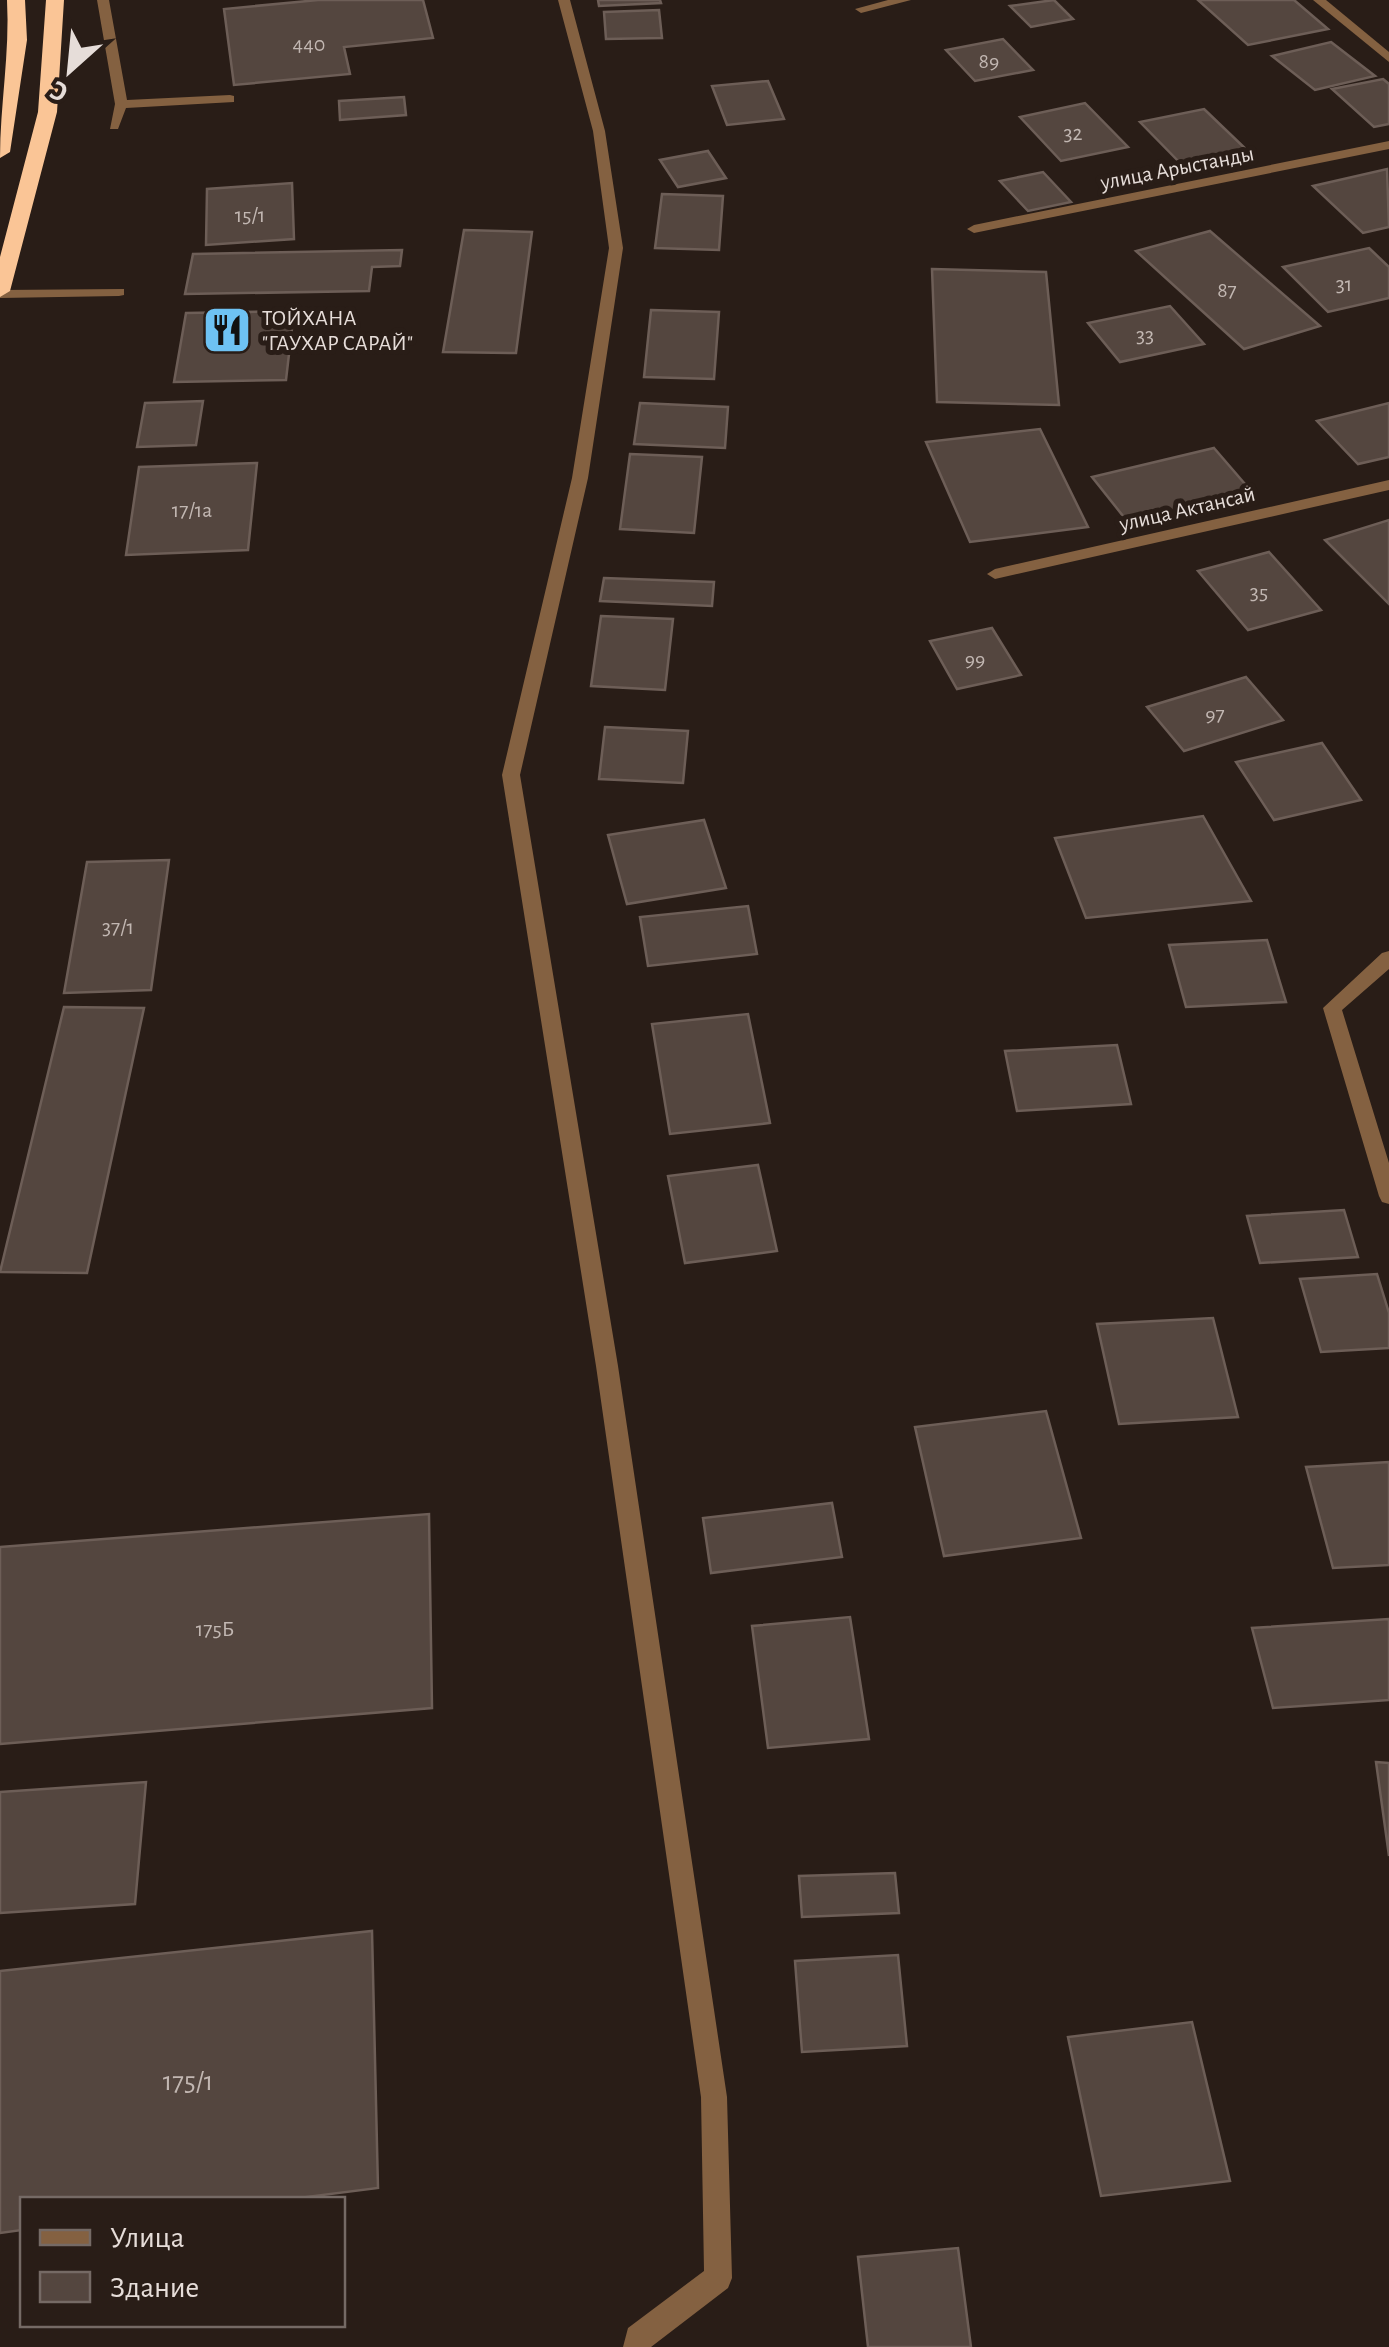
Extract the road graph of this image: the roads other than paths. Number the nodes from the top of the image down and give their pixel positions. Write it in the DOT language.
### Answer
graph roads {
  1 [pos="16,0"];
  2 [pos="55,0"];
  3 [pos="103,0"];
  4 [pos="564,0"];
  5 [pos="905,0"];
  6 [pos="1319,0"];
  7 [pos="861,9"];
  8 [pos="1389,58"];
  9 [pos="230,99"];
  10 [pos="121,104"];
  11 [pos="114,126"];
  12 [pos="1389,145"];
  13 [pos="0,152"];
  14 [pos="974,229"];
  15 [pos="119,292"];
  16 [pos="0,293"];
  17 [pos="1389,485"];
  18 [pos="995,574"];
  19 [pos="1389,958"];
  20 [pos="1366,1122"];
  21 [pos="1389,1132"];
  22 [pos="1389,1196"];
  23 [pos="637,2347"];
  1 -- 13 [label="highway"];
  2 -- 16 [label="highway"];
  3 -- 10 [label="street"];
  4 -- 23 [label="street"];
  5 -- 7 [label="street"];
  6 -- 8 [label="street"];
  9 -- 10 [label="street"];
  10 -- 11 [label="street"];
  12 -- 14 [label="street, улица Арыстанды"];
  15 -- 16 [label="street"];
  17 -- 18 [label="street, улица Актансай"];
  19 -- 20 [label="street"];
  20 -- 21 [label="street"];
  20 -- 22 [label="street"];
}
